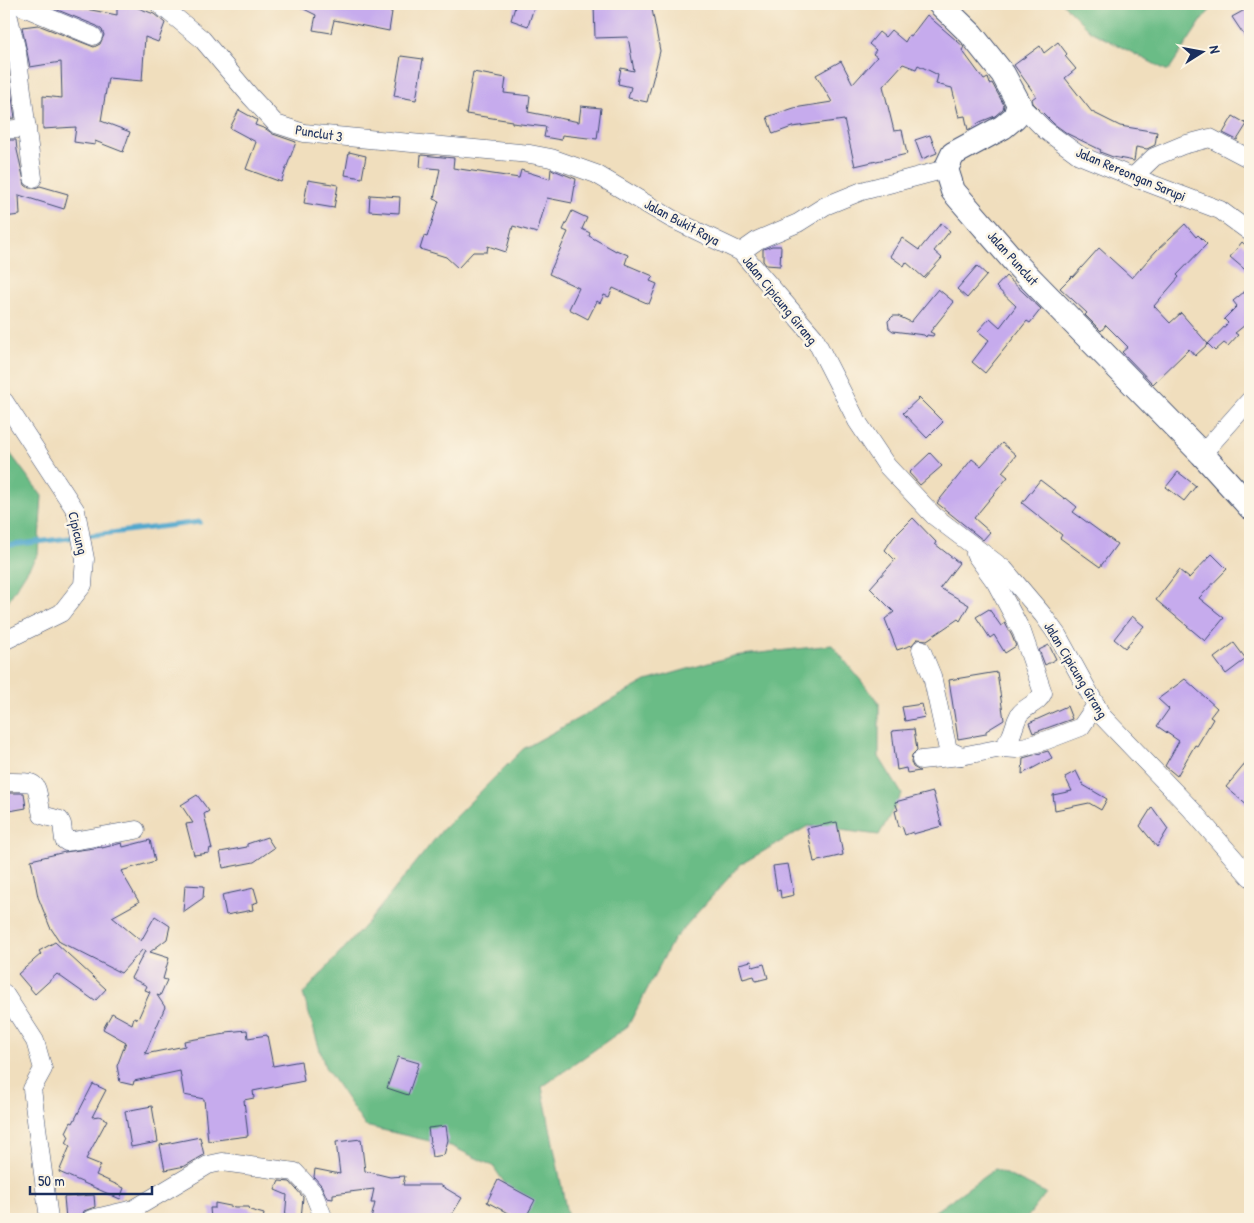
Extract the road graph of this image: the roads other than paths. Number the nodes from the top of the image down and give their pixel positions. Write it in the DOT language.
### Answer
graph roads {
  1 [pos="16,4"];
  2 [pos="159,4"];
  3 [pos="940,4"];
  4 [pos="956,4"];
  5 [pos="4,6"];
  6 [pos="971,34"];
  7 [pos="92,36"];
  8 [pos="1019,104"];
  9 [pos="27,128"];
  10 [pos="4,130"];
  11 [pos="530,154"];
  12 [pos="1250,159"];
  13 [pos="946,170"];
  14 [pos="1133,177"];
  15 [pos="33,178"];
  16 [pos="1250,232"];
  17 [pos="740,252"];
  18 [pos="1250,400"];
  19 [pos="4,401"];
  20 [pos="1202,454"];
  21 [pos="1250,507"];
  22 [pos="962,537"];
  23 [pos="4,641"];
  24 [pos="921,649"];
  25 [pos="1096,705"];
  26 [pos="1002,748"];
  27 [pos="961,756"];
  28 [pos="921,760"];
  29 [pos="4,782"];
  30 [pos="136,830"];
  31 [pos="1250,877"];
  32 [pos="4,993"];
  33 [pos="320,1216"];
  34 [pos="49,1219"];
  35 [pos="90,1219"];
  1 -- 7 [label="street"];
  2 -- 11 [label="street, Punclut 3"];
  3 -- 6 [label="main road"];
  4 -- 6 [label="main road"];
  5 -- 9 [label="street"];
  6 -- 8 [label="main road"];
  8 -- 13 [label="main road"];
  8 -- 14 [label="street, Jalan Rereongan Sarupi"];
  9 -- 10 [label="street"];
  9 -- 15 [label="street"];
  11 -- 17 [label="street, Jalan Bukit Raya"];
  12 -- 14 [label="street"];
  13 -- 17 [label="street"];
  13 -- 20 [label="main road, Jalan Punclut"];
  14 -- 16 [label="street, Jalan Rereongan Sarupi"];
  17 -- 22 [label="street, Jalan Cipicung Girang"];
  18 -- 20 [label="street"];
  19 -- 23 [label="street, Cipicung"];
  20 -- 21 [label="main road, Jalan Punclut"];
  22 -- 25 [label="street, Jalan Cipicung Girang"];
  22 -- 26 [label="street"];
  24 -- 27 [label="street"];
  25 -- 26 [label="street"];
  25 -- 31 [label="street, Jalan Cipicung Girang"];
  26 -- 27 [label="street"];
  27 -- 28 [label="street"];
  29 -- 30 [label="street"];
  32 -- 34 [label="street"];
  33 -- 35 [label="street"];
}
